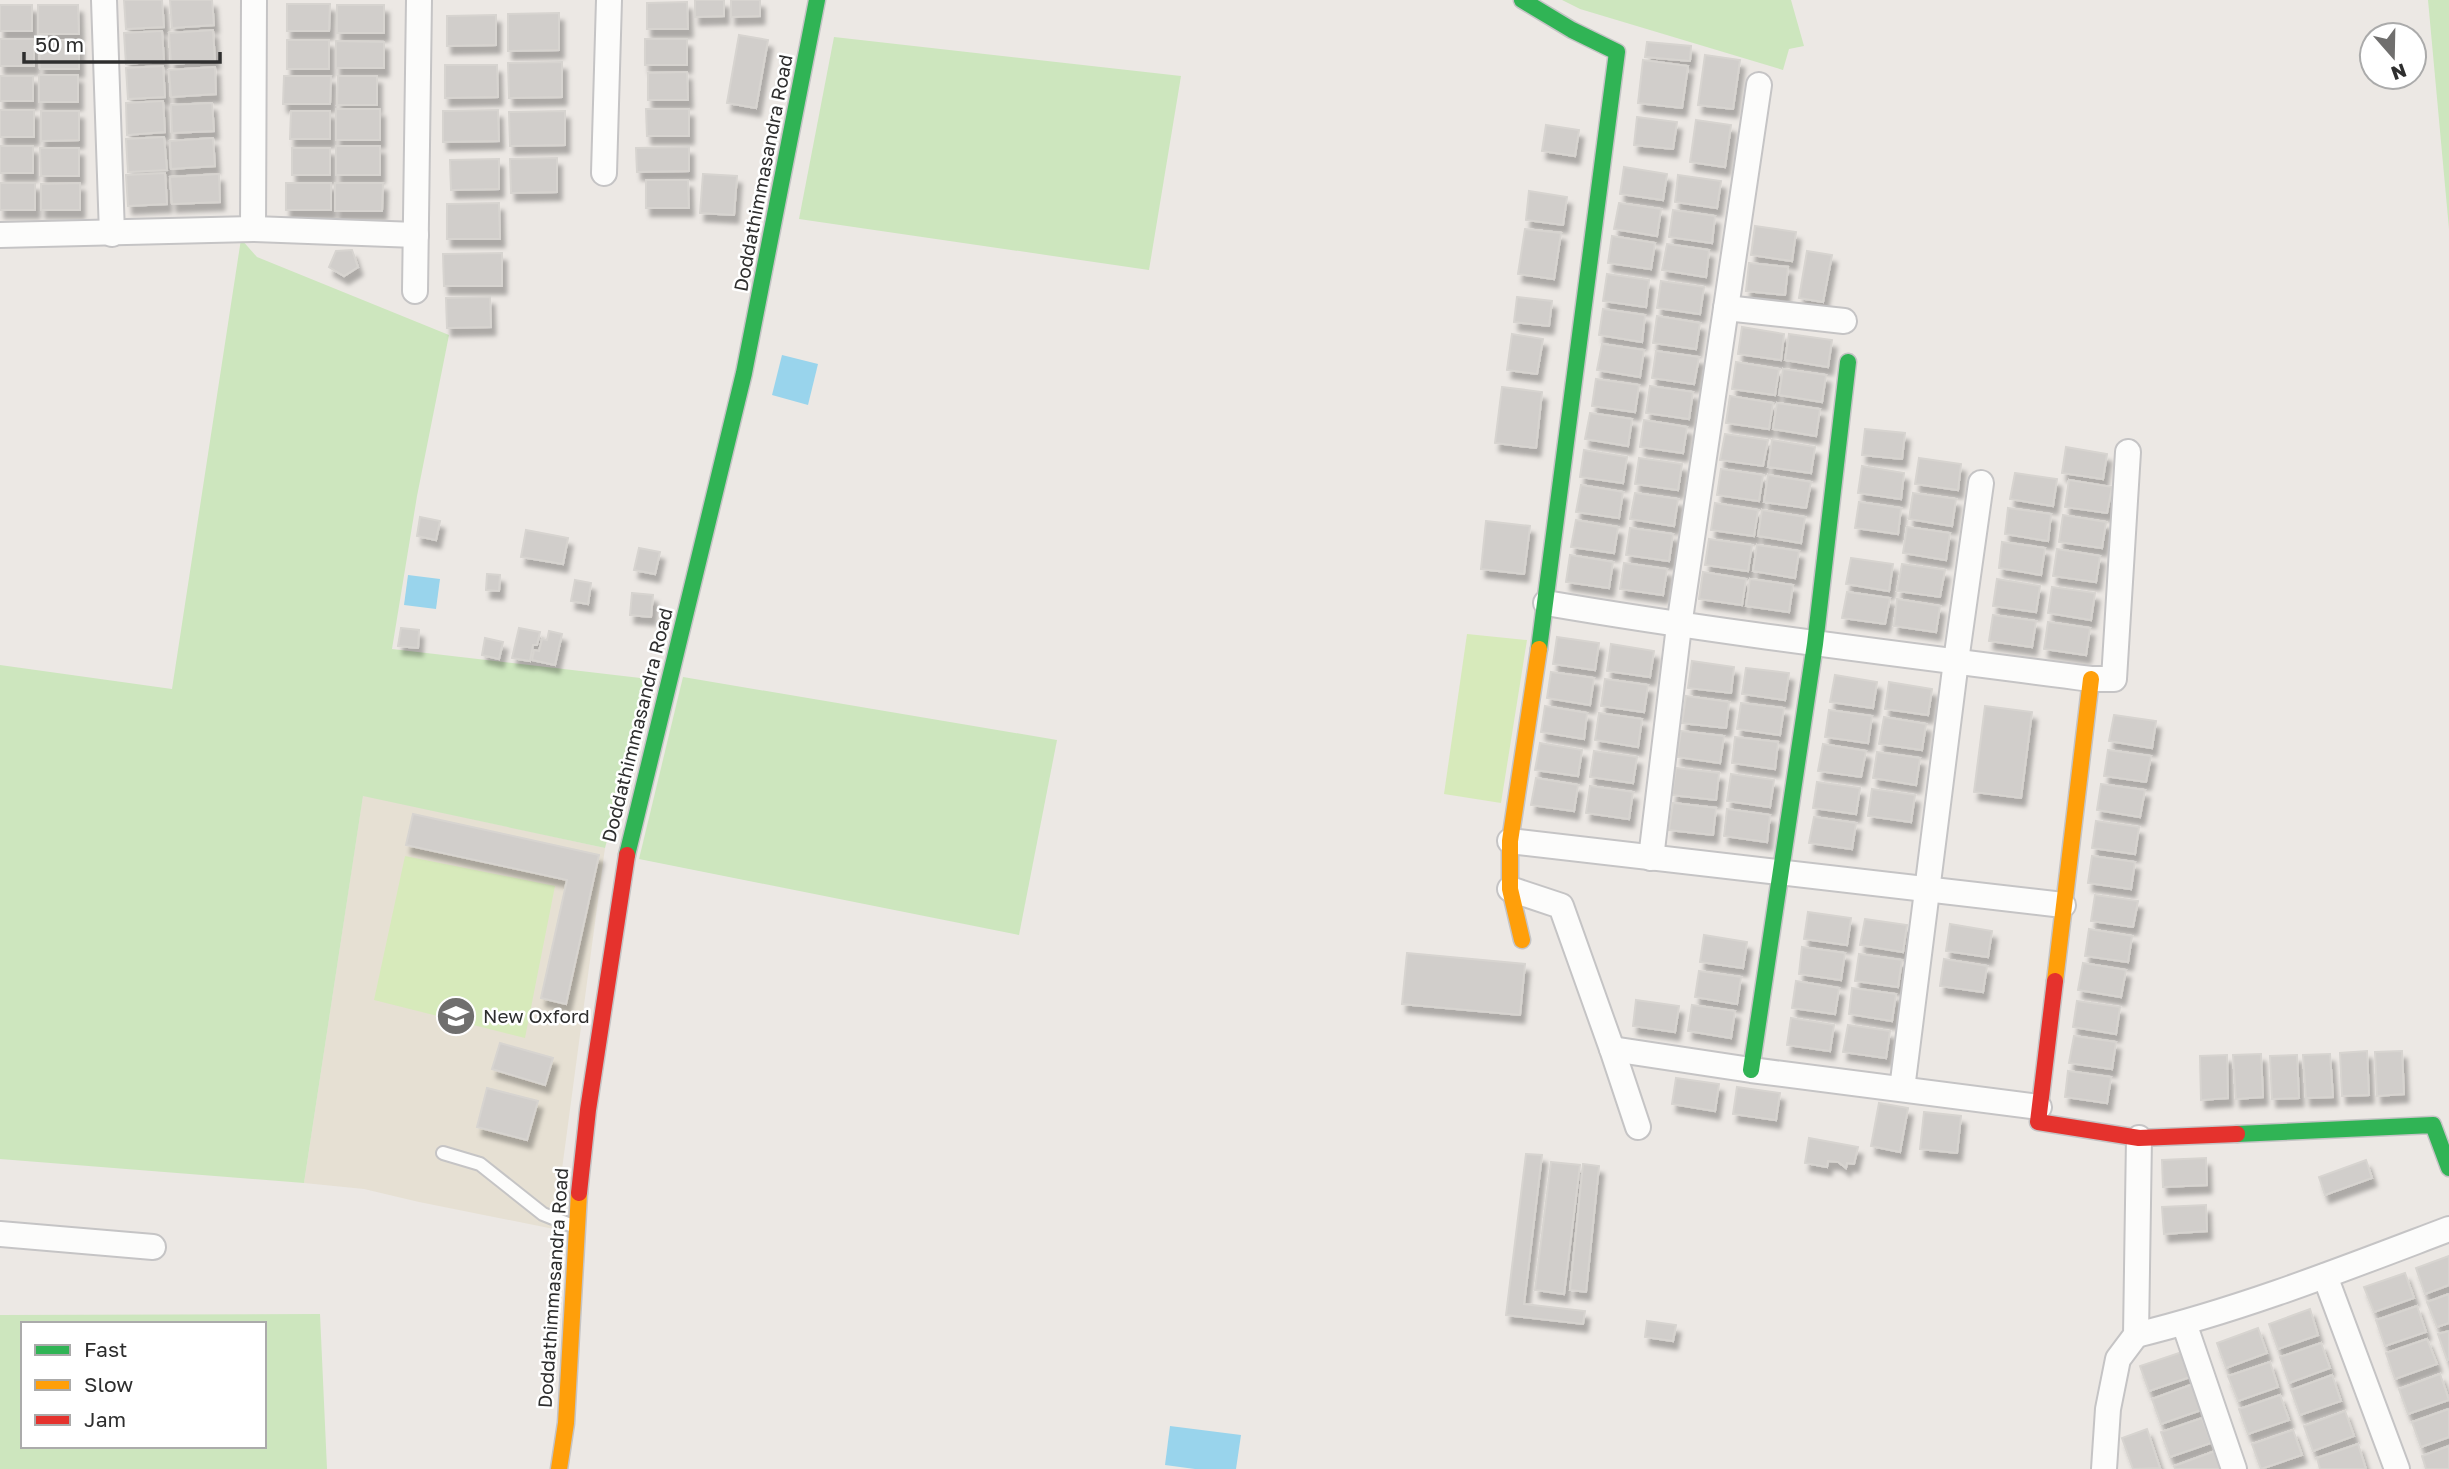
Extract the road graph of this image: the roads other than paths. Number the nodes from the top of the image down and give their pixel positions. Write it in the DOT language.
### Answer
graph roads {
  1 [pos="104,0"];
  2 [pos="254,0"];
  3 [pos="419,0"];
  4 [pos="609,0"];
  5 [pos="817,0"];
  6 [pos="1522,0"];
  7 [pos="1759,85"];
  8 [pos="604,173"];
  9 [pos="253,229"];
  10 [pos="112,234"];
  11 [pos="0,235"];
  12 [pos="416,235"];
  13 [pos="415,292"];
  14 [pos="1726,308"];
  15 [pos="1844,321"];
  16 [pos="1848,362"];
  17 [pos="2128,452"];
  18 [pos="1982,483"];
  19 [pos="1546,603"];
  20 [pos="1679,626"];
  21 [pos="1815,644"];
  22 [pos="1956,661"];
  23 [pos="2091,679"];
  24 [pos="1510,841"];
  25 [pos="1651,858"];
  26 [pos="1781,873"];
  27 [pos="1510,889"];
  28 [pos="1929,890"];
  29 [pos="2063,905"];
  30 [pos="1522,940"];
  31 [pos="1612,1048"];
  32 [pos="1751,1070"];
  33 [pos="1902,1089"];
  34 [pos="2039,1107"];
  35 [pos="1638,1127"];
  36 [pos="2139,1138"];
  37 [pos="443,1153"];
  38 [pos="2449,1168"];
  39 [pos="576,1227"];
  40 [pos="2449,1229"];
  41 [pos="0,1234"];
  42 [pos="152,1247"];
  43 [pos="2325,1276"];
  44 [pos="2184,1323"];
  45 [pos="2136,1335"];
  46 [pos="559,1469"];
  47 [pos="2104,1469"];
  48 [pos="2234,1469"];
  49 [pos="2397,1469"];
  1 -- 10 [label="street"];
  2 -- 9 [label="street"];
  3 -- 12 [label="street"];
  4 -- 8 [label="street"];
  5 -- 39 [label="street, Doddathimmasandra Road"];
  6 -- 19 [label="street"];
  7 -- 14 [label="street"];
  9 -- 10 [label="street"];
  9 -- 12 [label="street"];
  10 -- 11 [label="street"];
  12 -- 13 [label="street"];
  14 -- 15 [label="street"];
  14 -- 20 [label="street"];
  16 -- 21 [label="street"];
  17 -- 23 [label="street"];
  18 -- 22 [label="street"];
  19 -- 20 [label="street"];
  19 -- 24 [label="street"];
  20 -- 21 [label="street"];
  20 -- 25 [label="street"];
  21 -- 22 [label="street"];
  21 -- 26 [label="street"];
  22 -- 23 [label="street"];
  22 -- 28 [label="street"];
  23 -- 29 [label="street"];
  24 -- 25 [label="street"];
  24 -- 27 [label="street"];
  25 -- 26 [label="street"];
  26 -- 28 [label="street"];
  26 -- 32 [label="street"];
  27 -- 30 [label="street"];
  27 -- 31 [label="street"];
  28 -- 29 [label="street"];
  28 -- 33 [label="street"];
  29 -- 34 [label="street"];
  31 -- 32 [label="street"];
  31 -- 35 [label="street"];
  32 -- 33 [label="street"];
  33 -- 34 [label="street"];
  34 -- 36 [label="street"];
  36 -- 38 [label="street"];
  36 -- 45 [label="street"];
  37 -- 39 [label="lane"];
  39 -- 46 [label="street, Doddathimmasandra Road"];
  40 -- 43 [label="street"];
  41 -- 42 [label="street"];
  43 -- 44 [label="street"];
  43 -- 49 [label="street"];
  44 -- 45 [label="street"];
  44 -- 48 [label="street"];
  45 -- 47 [label="street"];
}
